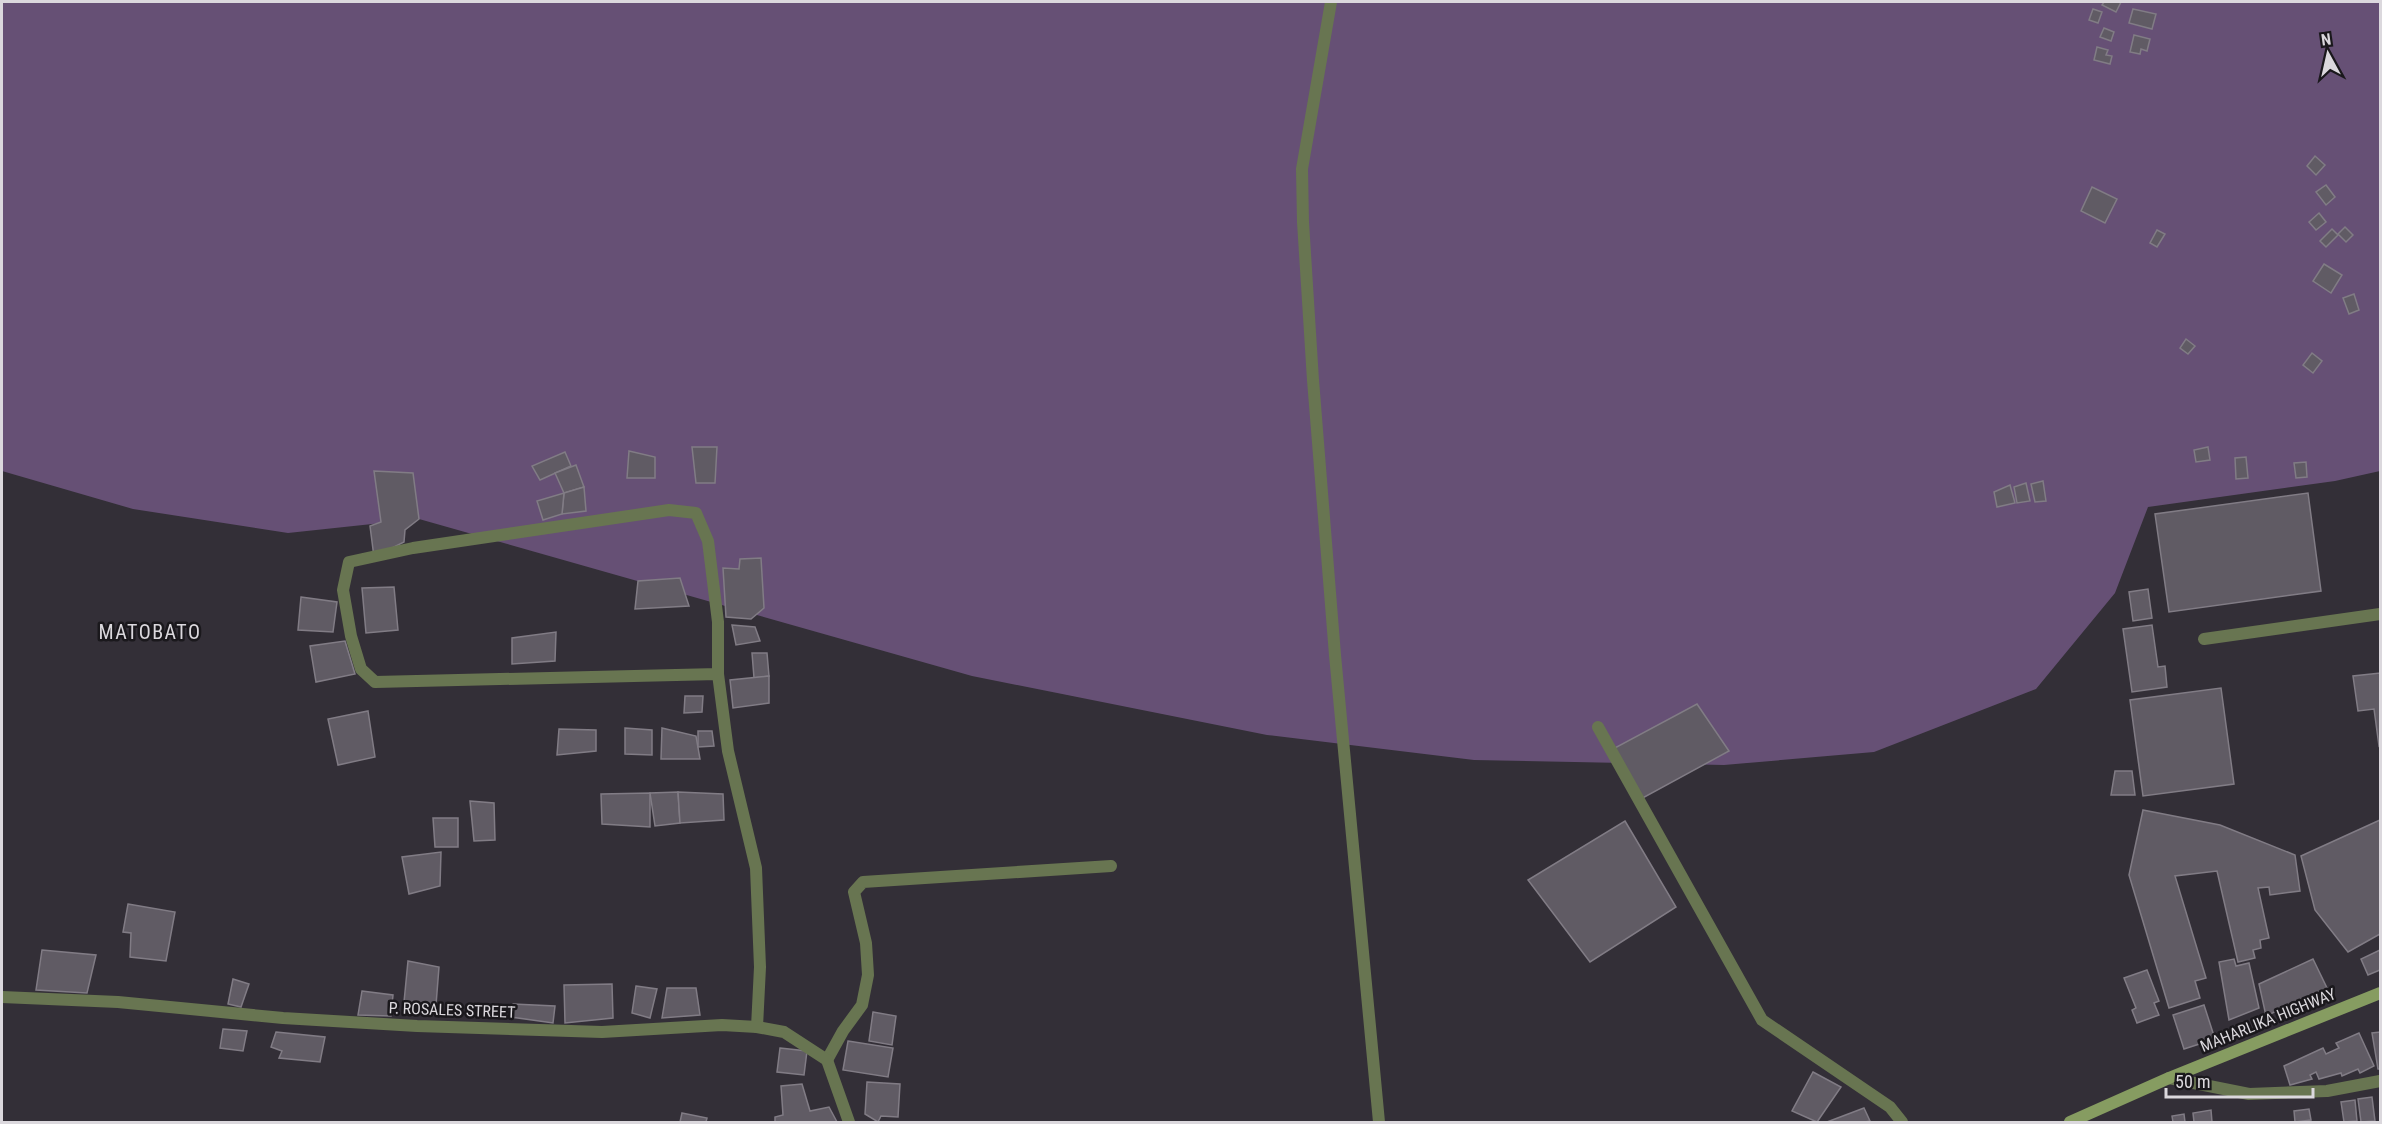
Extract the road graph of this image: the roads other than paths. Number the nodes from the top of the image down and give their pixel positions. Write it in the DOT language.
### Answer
graph roads {
  1 [pos="1331,2"];
  2 [pos="2380,614"];
  3 [pos="2204,639"];
  4 [pos="718,674"];
  5 [pos="1598,727"];
  6 [pos="1111,866"];
  7 [pos="2380,993"];
  8 [pos="2,997"];
  9 [pos="757,1028"];
  10 [pos="827,1060"];
  11 [pos="2169,1078"];
  12 [pos="2380,1081"];
  13 [pos="849,1122"];
  14 [pos="1379,1122"];
  15 [pos="1902,1122"];
  16 [pos="2070,1122"];
  1 -- 14 [label="street"];
  2 -- 3 [label="street"];
  4 -- 4 [label="street"];
  4 -- 9 [label="street"];
  5 -- 15 [label="street"];
  6 -- 10 [label="street"];
  7 -- 11 [label="main road, MAHARLIKA HIGHWAY"];
  8 -- 9 [label="street, P. ROSALES STREET"];
  9 -- 10 [label="street, P. ROSALES STREET"];
  10 -- 13 [label="street"];
  11 -- 12 [label="street"];
  11 -- 16 [label="main road, MAHARLIKA HIGHWAY"];
}
